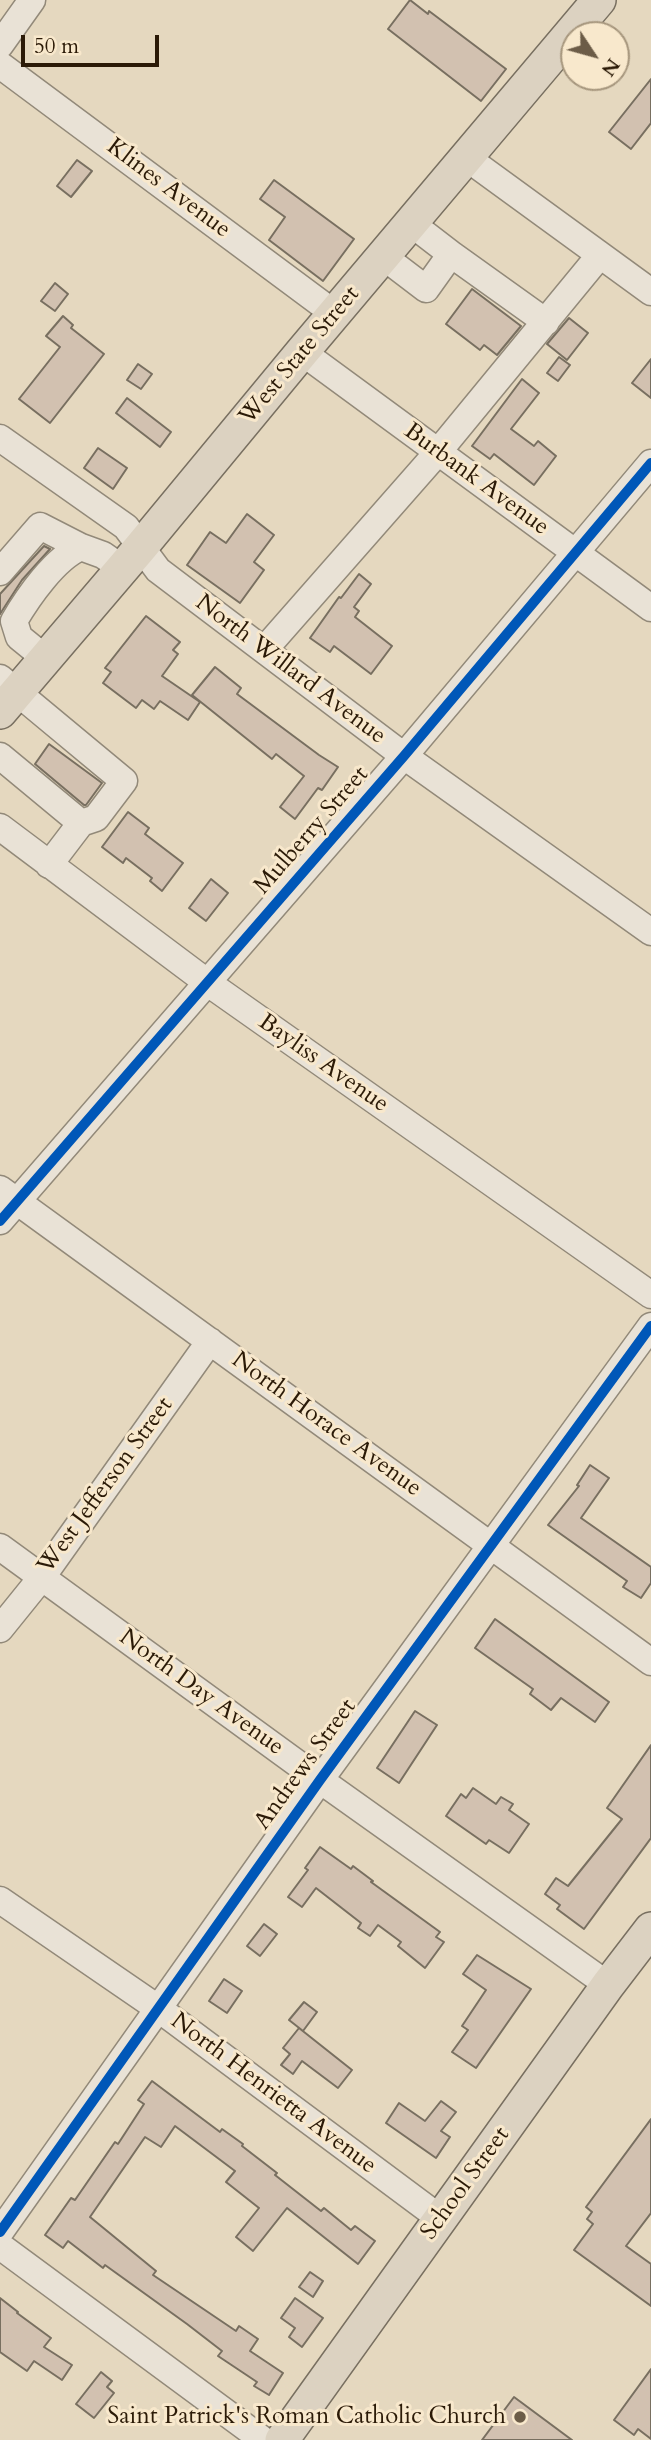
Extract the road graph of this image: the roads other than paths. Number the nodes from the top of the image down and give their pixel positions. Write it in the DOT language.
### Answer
graph roads {
  1 [pos="32,0"];
  2 [pos="599,0"];
  3 [pos="0,45"];
  4 [pos="0,65"];
  5 [pos="467,158"];
  6 [pos="412,224"];
  7 [pos="452,254"];
  8 [pos="600,255"];
  9 [pos="384,257"];
  10 [pos="651,292"];
  11 [pos="335,314"];
  12 [pos="546,322"];
  13 [pos="302,352"];
  14 [pos="0,438"];
  15 [pos="438,452"];
  16 [pos="651,463"];
  17 [pos="81,547"];
  18 [pos="574,552"];
  19 [pos="131,559"];
  20 [pos="0,572"];
  21 [pos="651,608"];
  22 [pos="7,623"];
  23 [pos="264,650"];
  24 [pos="46,659"];
  25 [pos="5,695"];
  26 [pos="0,756"];
  27 [pos="404,756"];
  28 [pos="81,823"];
  29 [pos="0,827"];
  30 [pos="49,864"];
  31 [pos="651,932"];
  32 [pos="208,984"];
  33 [pos="9,1195"];
  34 [pos="0,1222"];
  35 [pos="651,1295"];
  36 [pos="651,1326"];
  37 [pos="211,1341"];
  38 [pos="491,1546"];
  39 [pos="0,1547"];
  40 [pos="42,1577"];
  41 [pos="0,1629"];
  42 [pos="651,1661"];
  43 [pos="320,1780"];
  44 [pos="0,1900"];
  45 [pos="651,1929"];
  46 [pos="608,1985"];
  47 [pos="159,2009"];
  48 [pos="441,2219"];
  49 [pos="0,2232"];
  50 [pos="0,2246"];
  51 [pos="263,2440"];
  52 [pos="282,2440"];
  1 -- 3 [label="street"];
  2 -- 5 [label="main road, West State Street"];
  4 -- 11 [label="street, Klines Avenue"];
  5 -- 6 [label="main road, West State Street"];
  5 -- 8 [label="street"];
  6 -- 7 [label="street"];
  6 -- 9 [label="main road, West State Street"];
  7 -- 9 [label="street"];
  7 -- 12 [label="street"];
  8 -- 10 [label="street"];
  8 -- 12 [label="street"];
  9 -- 11 [label="main road, West State Street"];
  11 -- 13 [label="main road, West State Street"];
  12 -- 15 [label="street"];
  13 -- 15 [label="street, Burbank Avenue"];
  13 -- 19 [label="main road, West State Street"];
  14 -- 19 [label="street"];
  15 -- 18 [label="street, Burbank Avenue"];
  15 -- 23 [label="street"];
  16 -- 18 [label="street, Mulberry Street"];
  17 -- 19 [label="street"];
  17 -- 20 [label="street"];
  17 -- 22 [label="street"];
  18 -- 21 [label="street, Burbank Avenue"];
  18 -- 27 [label="street, Mulberry Street"];
  19 -- 23 [label="street, North Willard Avenue"];
  19 -- 24 [label="main road, West State Street"];
  22 -- 24 [label="street"];
  23 -- 27 [label="street, North Willard Avenue"];
  24 -- 25 [label="main road, West State Street"];
  25 -- 28 [label="street"];
  26 -- 28 [label="street"];
  27 -- 31 [label="street, North Willard Avenue"];
  27 -- 32 [label="street, Mulberry Street"];
  28 -- 30 [label="street"];
  29 -- 30 [label="street, Bayliss Avenue"];
  30 -- 32 [label="street, Bayliss Avenue"];
  32 -- 33 [label="street, Mulberry Street"];
  32 -- 35 [label="street, Bayliss Avenue"];
  33 -- 34 [label="street, Mulberry Street"];
  33 -- 37 [label="street, North Horace Avenue"];
  36 -- 38 [label="street, Andrews Street"];
  37 -- 38 [label="street, North Horace Avenue"];
  37 -- 40 [label="street, West Jefferson Street"];
  38 -- 42 [label="street, North Horace Avenue"];
  38 -- 43 [label="street, Andrews Street"];
  39 -- 40 [label="street, North Day Avenue"];
  40 -- 41 [label="street, West Jefferson Street"];
  40 -- 43 [label="street, North Day Avenue"];
  43 -- 46 [label="street, North Day Avenue"];
  43 -- 47 [label="street, Andrews Street"];
  44 -- 47 [label="street, North Henrietta Avenue"];
  45 -- 46 [label="main road, School Street"];
  46 -- 48 [label="main road, School Street"];
  47 -- 48 [label="street, North Henrietta Avenue"];
  47 -- 49 [label="street, Andrews Street"];
  48 -- 52 [label="main road, School Street"];
  50 -- 51 [label="street"];
}
